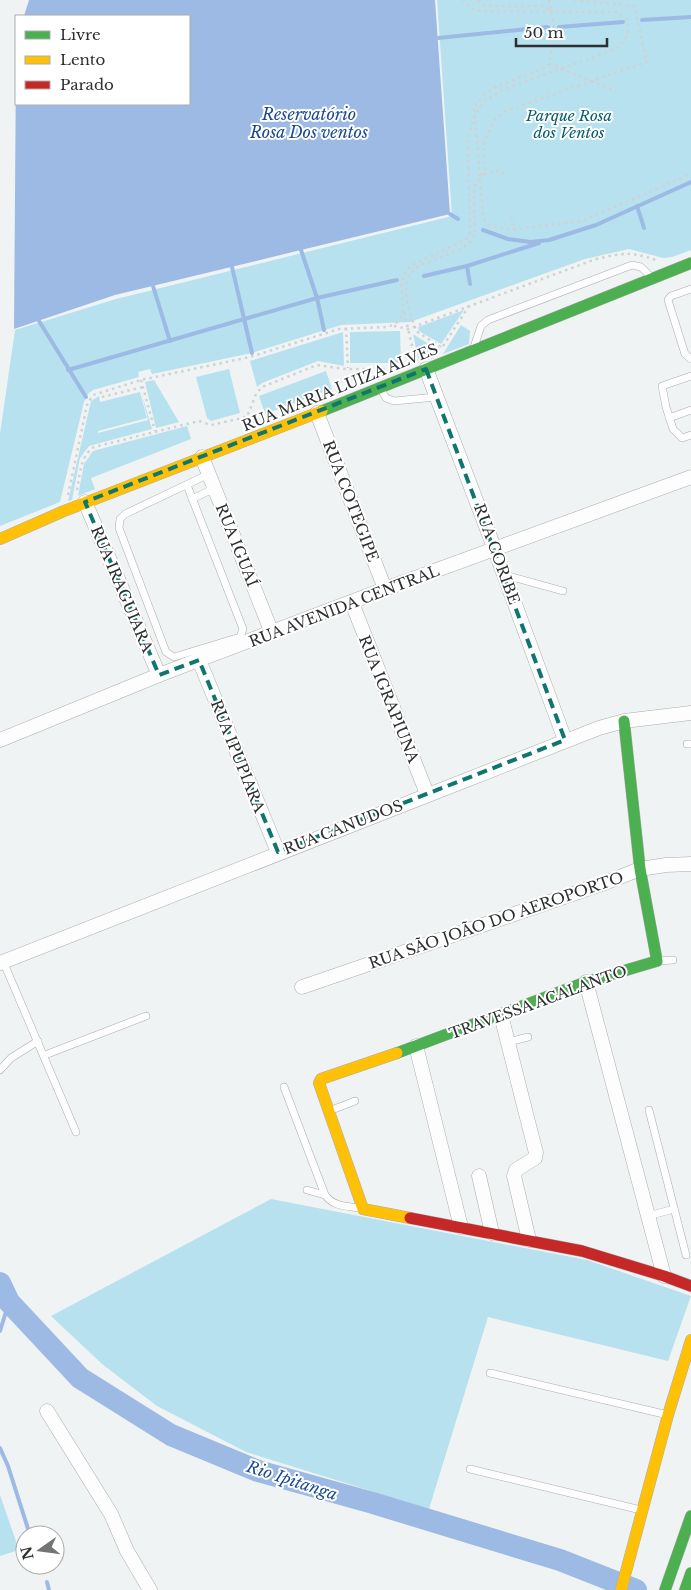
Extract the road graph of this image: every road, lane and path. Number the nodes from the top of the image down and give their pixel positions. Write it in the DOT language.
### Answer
graph roads {
  1 [pos="463,0"];
  2 [pos="478,0"];
  3 [pos="549,0"];
  4 [pos="576,0"];
  5 [pos="604,1"];
  6 [pos="551,11"];
  7 [pos="549,64"];
  8 [pos="561,68"];
  9 [pos="592,81"];
  10 [pos="616,91"];
  11 [pos="484,174"];
  12 [pos="503,174"];
  13 [pos="691,174"];
  14 [pos="480,177"];
  15 [pos="511,217"];
  16 [pos="514,230"];
  17 [pos="661,261"];
  18 [pos="691,263"];
  19 [pos="652,279"];
  20 [pos="691,289"];
  21 [pos="404,311"];
  22 [pos="393,325"];
  23 [pos="346,328"];
  24 [pos="408,329"];
  25 [pos="442,348"];
  26 [pos="474,350"];
  27 [pos="691,359"];
  28 [pos="348,368"];
  29 [pos="394,368"];
  30 [pos="421,368"];
  31 [pos="691,376"];
  32 [pos="142,380"];
  33 [pos="143,387"];
  34 [pos="380,387"];
  35 [pos="102,397"];
  36 [pos="436,397"];
  37 [pos="691,410"];
  38 [pos="317,413"];
  39 [pos="669,418"];
  40 [pos="155,431"];
  41 [pos="691,435"];
  42 [pos="202,457"];
  43 [pos="209,474"];
  44 [pos="691,477"];
  45 [pos="187,485"];
  46 [pos="215,488"];
  47 [pos="81,498"];
  48 [pos="192,499"];
  49 [pos="64,511"];
  50 [pos="0,539"];
  51 [pos="496,550"];
  52 [pos="505,575"];
  53 [pos="386,590"];
  54 [pos="563,591"];
  55 [pos="352,603"];
  56 [pos="272,632"];
  57 [pos="199,660"];
  58 [pos="159,675"];
  59 [pos="691,713"];
  60 [pos="624,721"];
  61 [pos="0,740"];
  62 [pos="564,740"];
  63 [pos="427,794"];
  64 [pos="278,852"];
  65 [pos="691,864"];
  66 [pos="640,869"];
  67 [pos="673,960"];
  68 [pos="657,961"];
  69 [pos="2,962"];
  70 [pos="586,982"];
  71 [pos="302,987"];
  72 [pos="501,1015"];
  73 [pos="146,1016"];
  74 [pos="528,1037"];
  75 [pos="38,1041"];
  76 [pos="508,1042"];
  77 [pos="416,1046"];
  78 [pos="44,1055"];
  79 [pos="0,1070"];
  80 [pos="284,1087"];
  81 [pos="355,1101"];
  82 [pos="650,1110"];
  83 [pos="328,1112"];
  84 [pos="76,1132"];
  85 [pos="479,1176"];
  86 [pos="307,1190"];
  87 [pos="325,1195"];
  88 [pos="363,1209"];
  89 [pos="674,1209"];
  90 [pos="648,1216"];
  91 [pos="461,1227"];
  92 [pos="492,1233"];
  93 [pos="529,1240"];
  94 [pos="686,1255"];
  95 [pos="664,1276"];
  96 [pos="688,1285"];
  97 [pos="691,1340"];
  98 [pos="490,1373"];
  99 [pos="47,1411"];
  100 [pos="668,1416"];
  101 [pos="470,1469"];
  102 [pos="642,1510"];
  103 [pos="691,1516"];
  104 [pos="691,1573"];
  105 [pos="666,1587"];
  106 [pos="150,1590"];
  107 [pos="621,1590"];
  108 [pos="685,1590"];
  1 -- 6 [label="path"];
  2 -- 6 [label="path"];
  3 -- 6 [label="path"];
  4 -- 5 [label="path"];
  5 -- 9 [label="path"];
  6 -- 7 [label="path"];
  6 -- 8 [label="path"];
  7 -- 8 [label="path"];
  7 -- 14 [label="path"];
  8 -- 9 [label="path"];
  8 -- 21 [label="path"];
  9 -- 10 [label="path"];
  9 -- 11 [label="path"];
  11 -- 12 [label="path"];
  11 -- 14 [label="path"];
  13 -- 16 [label="path"];
  14 -- 16 [label="path"];
  14 -- 25 [label="path"];
  15 -- 16 [label="path"];
  17 -- 24 [label="path"];
  18 -- 19 [label="main road, RUA MARIA LUIZA ALVES"];
  19 -- 26 [label="main road, RUA MARIA LUIZA ALVES"];
  19 -- 26 [label="lane"];
  20 -- 27 [label="lane"];
  21 -- 22 [label="path"];
  21 -- 24 [label="path"];
  22 -- 23 [label="path"];
  22 -- 24 [label="path"];
  23 -- 28 [label="path"];
  23 -- 32 [label="path"];
  24 -- 30 [label="path"];
  26 -- 30 [label="main road, RUA MARIA LUIZA ALVES"];
  28 -- 29 [label="path"];
  28 -- 40 [label="path"];
  30 -- 34 [label="main road, RUA MARIA LUIZA ALVES"];
  30 -- 36 [label="street, RUA CORIBE"];
  31 -- 39 [label="lane"];
  32 -- 33 [label="path"];
  32 -- 49 [label="path"];
  33 -- 35 [label="path"];
  33 -- 40 [label="path"];
  34 -- 36 [label="lane"];
  34 -- 38 [label="main road, RUA MARIA LUIZA ALVES"];
  36 -- 51 [label="street, RUA CORIBE"];
  37 -- 39 [label="lane"];
  38 -- 42 [label="main road, RUA MARIA LUIZA ALVES"];
  38 -- 53 [label="street, RUA COTEGIPE"];
  39 -- 41 [label="lane"];
  40 -- 47 [label="path"];
  42 -- 43 [label="street, RUA IGUAÍ"];
  42 -- 47 [label="main road, RUA MARIA LUIZA ALVES"];
  43 -- 45 [label="lane"];
  43 -- 46 [label="street, RUA IGUAÍ"];
  44 -- 51 [label="street, RUA AVENIDA CENTRAL"];
  45 -- 48 [label="lane"];
  45 -- 48 [label="lane"];
  46 -- 48 [label="lane"];
  46 -- 56 [label="street, RUA IGUAÍ"];
  47 -- 49 [label="main road, RUA MARIA LUIZA ALVES"];
  47 -- 58 [label="street, RUA IRAGUIARA"];
  49 -- 50 [label="main road, RUA MARIA LUIZA ALVES"];
  51 -- 52 [label="street, RUA CORIBE"];
  51 -- 53 [label="street, RUA AVENIDA CENTRAL"];
  52 -- 54 [label="lane"];
  52 -- 62 [label="street, RUA CORIBE"];
  53 -- 55 [label="street, RUA AVENIDA CENTRAL"];
  55 -- 56 [label="street, RUA AVENIDA CENTRAL"];
  55 -- 63 [label="street, RUA IGRAPIUNA"];
  56 -- 57 [label="street, RUA AVENIDA CENTRAL"];
  57 -- 58 [label="street, RUA AVENIDA CENTRAL"];
  57 -- 64 [label="street, RUA IPUPIARA"];
  58 -- 61 [label="street, RUA AVENIDA CENTRAL"];
  59 -- 60 [label="street, RUA CANUDOS"];
  60 -- 62 [label="street, RUA CANUDOS"];
  60 -- 66 [label="main road"];
  62 -- 63 [label="street, RUA CANUDOS"];
  63 -- 64 [label="street, RUA CANUDOS"];
  64 -- 69 [label="street, RUA CANUDOS"];
  65 -- 66 [label="street, RUA SÃO JOÃO DO AEROPORTO"];
  66 -- 68 [label="main road"];
  66 -- 71 [label="street, RUA SÃO JOÃO DO AEROPORTO"];
  67 -- 68 [label="lane"];
  68 -- 70 [label="main road, TRAVESSA ACALANTO"];
  69 -- 75 [label="lane"];
  70 -- 72 [label="main road, TRAVESSA ACALANTO"];
  70 -- 90 [label="street"];
  72 -- 76 [label="street"];
  72 -- 77 [label="main road, TRAVESSA ACALANTO"];
  73 -- 78 [label="lane"];
  74 -- 76 [label="lane"];
  75 -- 78 [label="lane"];
  75 -- 79 [label="lane"];
  76 -- 93 [label="street"];
  77 -- 83 [label="main road, TRAVESSA ACALANTO"];
  77 -- 91 [label="street"];
  78 -- 84 [label="lane"];
  80 -- 87 [label="lane"];
  81 -- 83 [label="lane"];
  82 -- 89 [label="lane"];
  83 -- 88 [label="main road, TRAVESSA ACALANTO"];
  85 -- 92 [label="street"];
  86 -- 87 [label="lane"];
  87 -- 88 [label="lane"];
  88 -- 91 [label="main road"];
  89 -- 90 [label="lane"];
  89 -- 94 [label="lane"];
  90 -- 95 [label="street"];
  91 -- 92 [label="main road"];
  92 -- 93 [label="main road"];
  93 -- 95 [label="main road"];
  95 -- 96 [label="main road"];
  97 -- 100 [label="main road"];
  98 -- 100 [label="lane"];
  99 -- 106 [label="street"];
  100 -- 102 [label="main road"];
  101 -- 102 [label="lane"];
  102 -- 107 [label="main road"];
  103 -- 105 [label="main road"];
  104 -- 108 [label="main road"];
}
